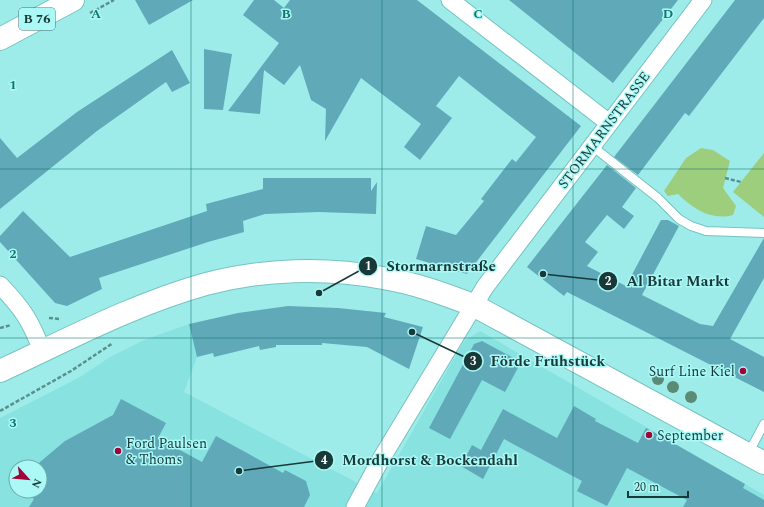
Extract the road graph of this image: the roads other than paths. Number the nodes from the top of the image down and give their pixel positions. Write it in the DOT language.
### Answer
graph roads {
  1 [pos="73,0"];
  2 [pos="450,0"];
  3 [pos="703,0"];
  4 [pos="0,39"];
  5 [pos="609,123"];
  6 [pos="592,146"];
  7 [pos="764,233"];
  8 [pos="0,285"];
  9 [pos="473,305"];
  10 [pos="42,352"];
  11 [pos="0,371"];
  12 [pos="764,424"];
  13 [pos="756,459"];
  14 [pos="355,507"];
  1 -- 4 [label="main road, B 76"];
  2 -- 5 [label="street"];
  3 -- 5 [label="street, STORMARNSTRASSE"];
  5 -- 6 [label="street, STORMARNSTRASSE"];
  6 -- 7 [label="lane"];
  6 -- 9 [label="street, STORMARNSTRASSE"];
  8 -- 10 [label="street"];
  9 -- 10 [label="main road"];
  9 -- 13 [label="main road"];
  9 -- 14 [label="street, STORMARNSTRASSE"];
  10 -- 11 [label="main road"];
  12 -- 13 [label="lane"];
}
